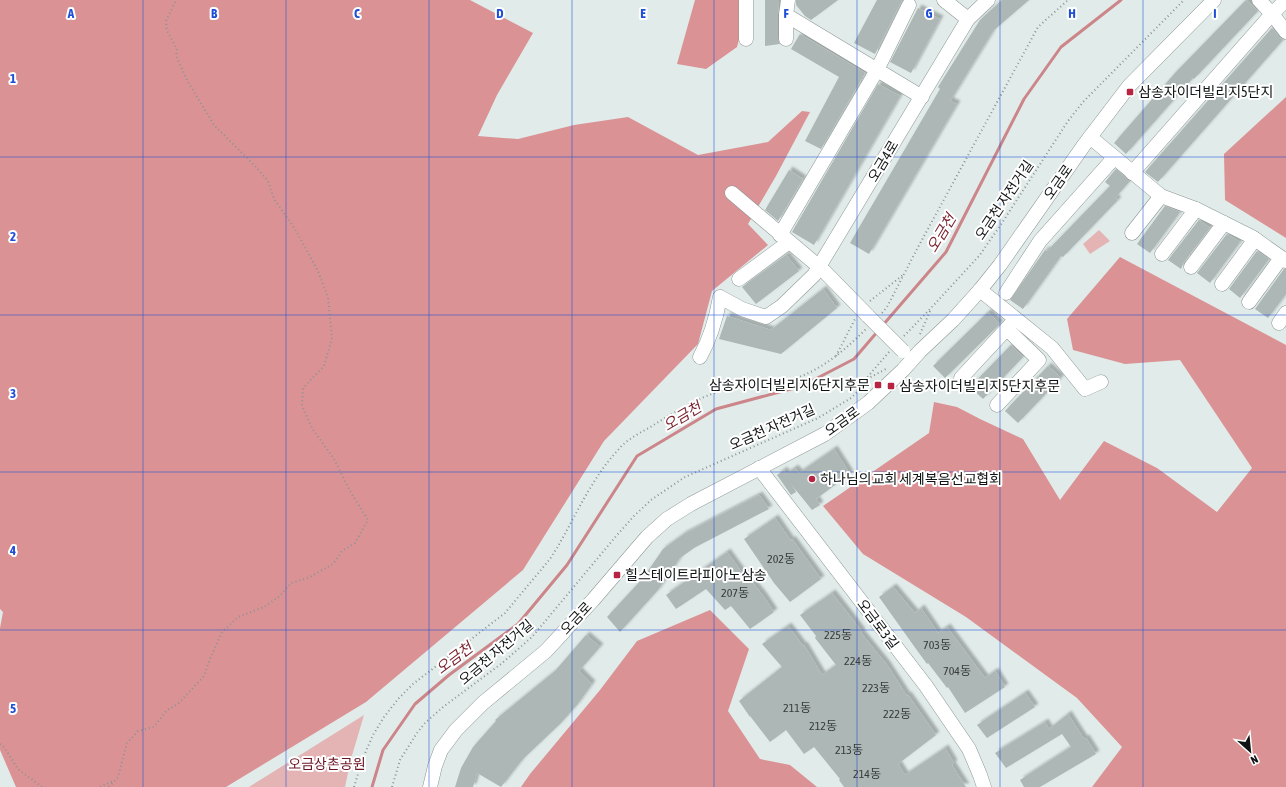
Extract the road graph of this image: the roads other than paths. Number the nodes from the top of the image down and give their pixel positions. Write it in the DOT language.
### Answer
graph roads {
  1 [pos="746,0"];
  2 [pos="788,0"];
  3 [pos="944,0"];
  4 [pos="988,0"];
  5 [pos="1214,0"];
  6 [pos="1259,0"];
  7 [pos="1285,1"];
  8 [pos="909,5"];
  9 [pos="1272,14"];
  10 [pos="786,15"];
  11 [pos="968,19"];
  12 [pos="1286,32"];
  13 [pos="746,39"];
  14 [pos="786,39"];
  15 [pos="877,70"];
  16 [pos="922,97"];
  17 [pos="1090,137"];
  18 [pos="1114,158"];
  19 [pos="1132,173"];
  20 [pos="732,193"];
  21 [pos="1161,196"];
  22 [pos="1196,209"];
  23 [pos="1224,223"];
  24 [pos="1132,233"];
  25 [pos="784,238"];
  26 [pos="1255,239"];
  27 [pos="1162,254"];
  28 [pos="1283,259"];
  29 [pos="819,267"];
  30 [pos="1192,267"];
  31 [pos="739,279"];
  32 [pos="1222,284"];
  33 [pos="980,290"];
  34 [pos="1006,293"];
  35 [pos="1249,302"];
  36 [pos="1017,318"];
  37 [pos="1007,329"];
  38 [pos="903,353"];
  39 [pos="700,357"];
  40 [pos="960,378"];
  41 [pos="1102,382"];
  42 [pos="997,405"];
  43 [pos="759,468"];
  44 [pos="430,787"];
  45 [pos="984,787"];
  1 -- 13 [label="street"];
  2 -- 10 [label="street"];
  3 -- 11 [label="street"];
  4 -- 11 [label="street, 오금4로"];
  5 -- 17 [label="street, 오금로"];
  6 -- 9 [label="street"];
  7 -- 9 [label="street"];
  8 -- 15 [label="street"];
  9 -- 12 [label="street"];
  9 -- 19 [label="street"];
  10 -- 14 [label="street"];
  10 -- 15 [label="street"];
  11 -- 16 [label="street, 오금4로"];
  15 -- 16 [label="street"];
  15 -- 25 [label="street"];
  16 -- 29 [label="street, 오금4로"];
  17 -- 18 [label="street"];
  17 -- 33 [label="street, 오금로"];
  18 -- 19 [label="street"];
  18 -- 34 [label="street"];
  19 -- 21 [label="street"];
  20 -- 25 [label="street"];
  21 -- 22 [label="street"];
  21 -- 24 [label="street"];
  22 -- 23 [label="street"];
  22 -- 27 [label="street"];
  23 -- 26 [label="street"];
  23 -- 30 [label="street"];
  25 -- 29 [label="street"];
  25 -- 31 [label="street"];
  26 -- 28 [label="street"];
  26 -- 32 [label="street"];
  28 -- 35 [label="street"];
  29 -- 38 [label="street, bridge"];
  29 -- 39 [label="street, 오금4로"];
  33 -- 36 [label="street"];
  33 -- 38 [label="street, 오금로"];
  36 -- 37 [label="street"];
  36 -- 41 [label="street"];
  37 -- 40 [label="street"];
  37 -- 42 [label="street"];
  38 -- 43 [label="street, 오금로"];
  43 -- 44 [label="street, 오금로"];
  43 -- 45 [label="street, 오금로3길"];
}
